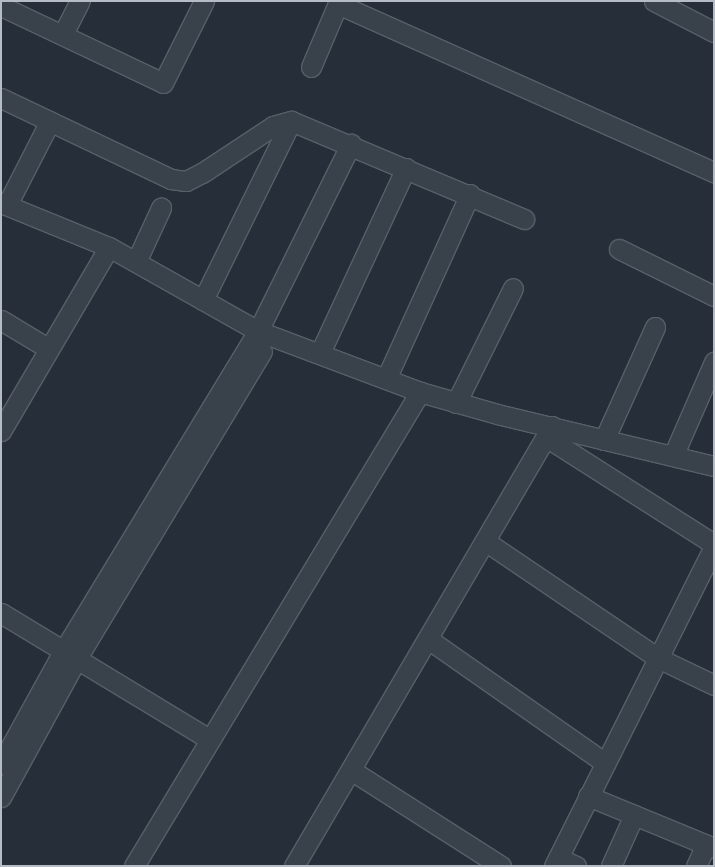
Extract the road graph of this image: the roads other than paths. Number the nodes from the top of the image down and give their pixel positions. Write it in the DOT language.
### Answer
graph roads {
  1 [pos="80,1"];
  2 [pos="204,1"];
  3 [pos="654,1"];
  4 [pos="338,2"];
  5 [pos="1,6"];
  6 [pos="714,32"];
  7 [pos="63,34"];
  8 [pos="311,67"];
  9 [pos="1,98"];
  10 [pos="50,121"];
  11 [pos="291,121"];
  12 [pos="351,144"];
  13 [pos="406,168"];
  14 [pos="714,172"];
  15 [pos="470,194"];
  16 [pos="4,204"];
  17 [pos="161,208"];
  18 [pos="524,219"];
  19 [pos="109,248"];
  20 [pos="619,249"];
  21 [pos="136,262"];
  22 [pos="513,288"];
  23 [pos="714,296"];
  24 [pos="203,300"];
  25 [pos="1,320"];
  26 [pos="655,327"];
  27 [pos="265,333"];
  28 [pos="50,349"];
  29 [pos="320,353"];
  30 [pos="714,362"];
  31 [pos="386,379"];
  32 [pos="420,392"];
  33 [pos="456,403"];
  34 [pos="1,431"];
  35 [pos="549,432"];
  36 [pos="604,440"];
  37 [pos="673,456"];
  38 [pos="714,466"];
  39 [pos="485,541"];
  40 [pos="714,546"];
  41 [pos="1,613"];
  42 [pos="428,639"];
  43 [pos="70,654"];
  44 [pos="658,658"];
  45 [pos="714,685"];
  46 [pos="209,739"];
  47 [pos="604,763"];
  48 [pos="1,764"];
  49 [pos="351,770"];
  50 [pos="588,796"];
  51 [pos="1,797"];
  52 [pos="634,815"];
  53 [pos="710,846"];
  54 [pos="556,862"];
  55 [pos="134,866"];
  56 [pos="294,866"];
  57 [pos="501,866"];
  58 [pos="576,866"];
  59 [pos="611,866"];
  60 [pos="696,866"];
  1 -- 7 [label="street"];
  2 -- 7 [label="street"];
  3 -- 6 [label="street"];
  4 -- 8 [label="street"];
  4 -- 14 [label="street"];
  5 -- 7 [label="street"];
  9 -- 10 [label="street"];
  10 -- 11 [label="street"];
  10 -- 16 [label="street"];
  11 -- 12 [label="street"];
  11 -- 24 [label="street"];
  12 -- 13 [label="street"];
  12 -- 27 [label="street"];
  13 -- 15 [label="street"];
  13 -- 29 [label="street"];
  15 -- 18 [label="street"];
  15 -- 31 [label="street"];
  16 -- 19 [label="street"];
  17 -- 21 [label="street"];
  19 -- 21 [label="street"];
  19 -- 28 [label="street"];
  20 -- 23 [label="street"];
  21 -- 24 [label="street"];
  22 -- 33 [label="street"];
  24 -- 27 [label="street"];
  25 -- 28 [label="street"];
  26 -- 36 [label="street"];
  27 -- 29 [label="street"];
  27 -- 43 [label="street"];
  28 -- 34 [label="street"];
  29 -- 31 [label="street"];
  30 -- 37 [label="street"];
  31 -- 32 [label="street"];
  32 -- 33 [label="street"];
  32 -- 46 [label="street"];
  33 -- 35 [label="street"];
  35 -- 36 [label="street"];
  35 -- 39 [label="street"];
  35 -- 40 [label="street"];
  36 -- 37 [label="street"];
  37 -- 38 [label="street"];
  39 -- 42 [label="street"];
  39 -- 44 [label="street"];
  40 -- 44 [label="street"];
  41 -- 43 [label="street"];
  42 -- 47 [label="street"];
  42 -- 49 [label="street"];
  43 -- 46 [label="street"];
  43 -- 48 [label="street"];
  43 -- 51 [label="street"];
  44 -- 45 [label="street"];
  44 -- 47 [label="street"];
  46 -- 55 [label="street"];
  47 -- 50 [label="street"];
  49 -- 56 [label="street"];
  49 -- 57 [label="street"];
  50 -- 52 [label="street"];
  50 -- 54 [label="street"];
  52 -- 53 [label="street"];
  52 -- 59 [label="street"];
  53 -- 60 [label="street"];
  54 -- 58 [label="street"];
}
